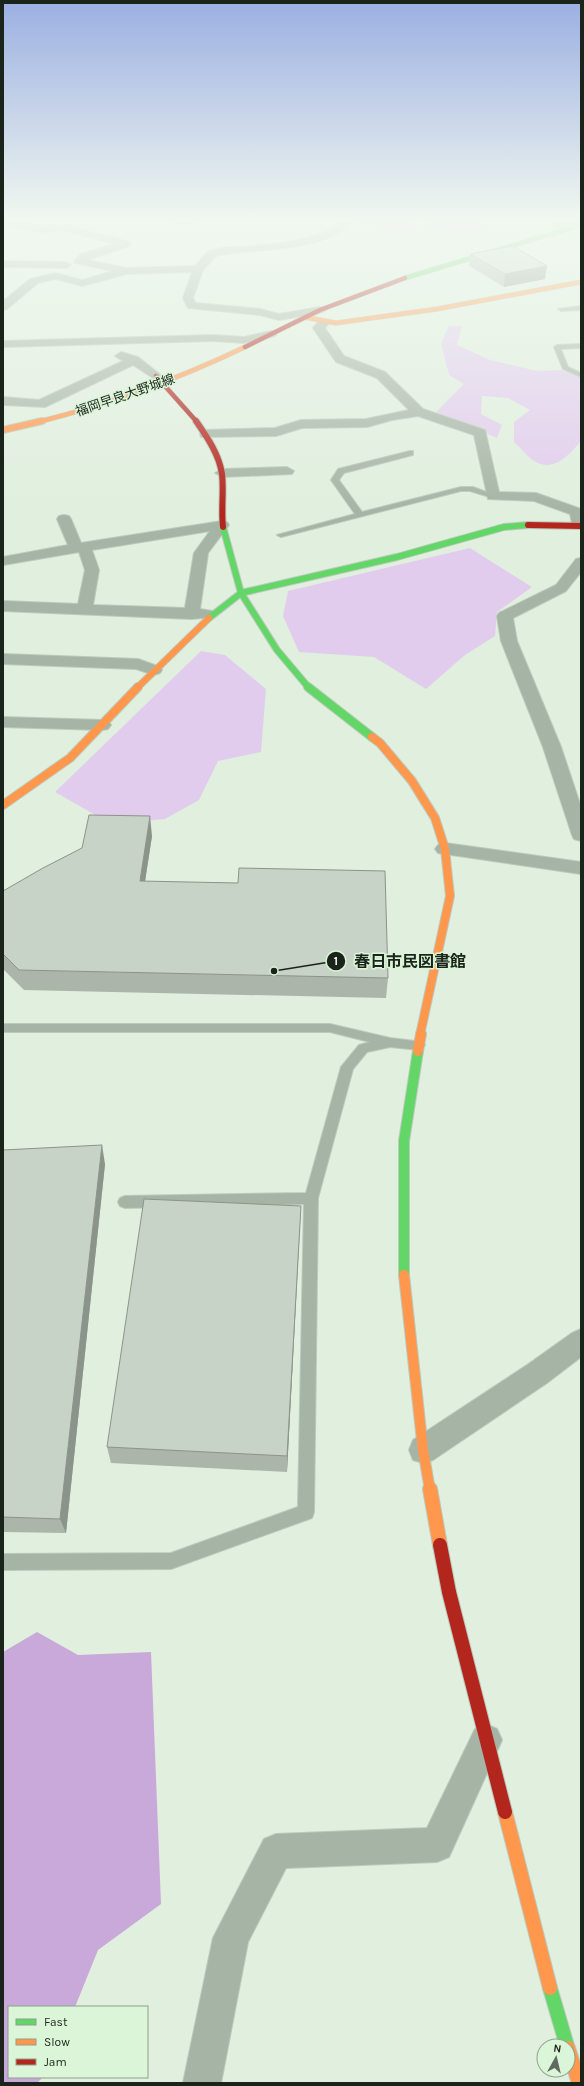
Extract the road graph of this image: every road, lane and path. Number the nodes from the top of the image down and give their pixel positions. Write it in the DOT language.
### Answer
graph roads {
  1 [pos="307,316"];
  2 [pos="316,316"];
  3 [pos="322,316"];
  4 [pos="384,316"];
  5 [pos="279,317"];
  6 [pos="265,328"];
  7 [pos="3,334"];
  8 [pos="231,340"];
  9 [pos="86,343"];
  10 [pos="9,344"];
  11 [pos="218,346"];
  12 [pos="581,346"];
  13 [pos="134,360"];
  14 [pos="581,375"];
  15 [pos="162,376"];
  16 [pos="3,401"];
  17 [pos="419,412"];
  18 [pos="30,414"];
  19 [pos="3,430"];
  20 [pos="206,434"];
  21 [pos="410,453"];
  22 [pos="287,471"];
  23 [pos="222,473"];
  24 [pos="492,496"];
  25 [pos="360,515"];
  26 [pos="64,519"];
  27 [pos="222,525"];
  28 [pos="580,526"];
  29 [pos="281,535"];
  30 [pos="80,548"];
  31 [pos="3,561"];
  32 [pos="581,562"];
  33 [pos="241,593"];
  34 [pos="3,606"];
  35 [pos="85,609"];
  36 [pos="192,614"];
  37 [pos="213,614"];
  38 [pos="3,659"];
  39 [pos="154,670"];
  40 [pos="3,722"];
  41 [pos="102,725"];
  42 [pos="7,800"];
  43 [pos="581,835"];
  44 [pos="445,848"];
  45 [pos="581,868"];
  46 [pos="3,1028"];
  47 [pos="390,1042"];
  48 [pos="419,1045"];
  49 [pos="311,1198"];
  50 [pos="125,1202"];
  51 [pos="581,1341"];
  52 [pos="423,1450"];
  53 [pos="3,1562"];
  54 [pos="486,1740"];
  55 [pos="565,2038"];
  56 [pos="576,2073"];
  57 [pos="202,2083"];
  58 [pos="579,2083"];
  1 -- 5 [label="street"];
  2 -- 6 [label="street, 福岡早良大野城線"];
  3 -- 4 [label="street"];
  3 -- 17 [label="street"];
  5 -- 6 [label="street, 福岡早良大野城線"];
  6 -- 8 [label="street"];
  6 -- 15 [label="street, 福岡早良大野城線"];
  7 -- 10 [label="street"];
  8 -- 9 [label="street"];
  8 -- 11 [label="street"];
  9 -- 10 [label="street"];
  9 -- 13 [label="street"];
  12 -- 14 [label="lane"];
  13 -- 15 [label="street"];
  13 -- 16 [label="street"];
  15 -- 18 [label="street, 福岡早良大野城線"];
  15 -- 19 [label="street, 福岡早良大野城線"];
  15 -- 20 [label="street"];
  17 -- 20 [label="street"];
  17 -- 24 [label="street"];
  20 -- 23 [label="street"];
  21 -- 25 [label="lane"];
  22 -- 23 [label="street"];
  23 -- 27 [label="street"];
  24 -- 25 [label="lane"];
  24 -- 28 [label="street"];
  25 -- 29 [label="lane"];
  26 -- 30 [label="street"];
  27 -- 30 [label="street"];
  27 -- 33 [label="street"];
  27 -- 36 [label="street"];
  28 -- 33 [label="street"];
  30 -- 31 [label="street"];
  30 -- 35 [label="street"];
  32 -- 43 [label="street"];
  33 -- 37 [label="street"];
  33 -- 44 [label="street"];
  34 -- 35 [label="street"];
  35 -- 36 [label="street"];
  36 -- 37 [label="street"];
  37 -- 39 [label="street"];
  38 -- 39 [label="street"];
  39 -- 41 [label="street"];
  40 -- 41 [label="street"];
  41 -- 42 [label="street"];
  44 -- 45 [label="street"];
  44 -- 48 [label="street"];
  46 -- 47 [label="lane"];
  47 -- 48 [label="lane"];
  47 -- 49 [label="lane"];
  48 -- 52 [label="street"];
  49 -- 50 [label="lane"];
  49 -- 53 [label="lane"];
  51 -- 52 [label="street"];
  52 -- 54 [label="street"];
  54 -- 55 [label="street"];
  54 -- 57 [label="street"];
  56 -- 58 [label="street"];
}
